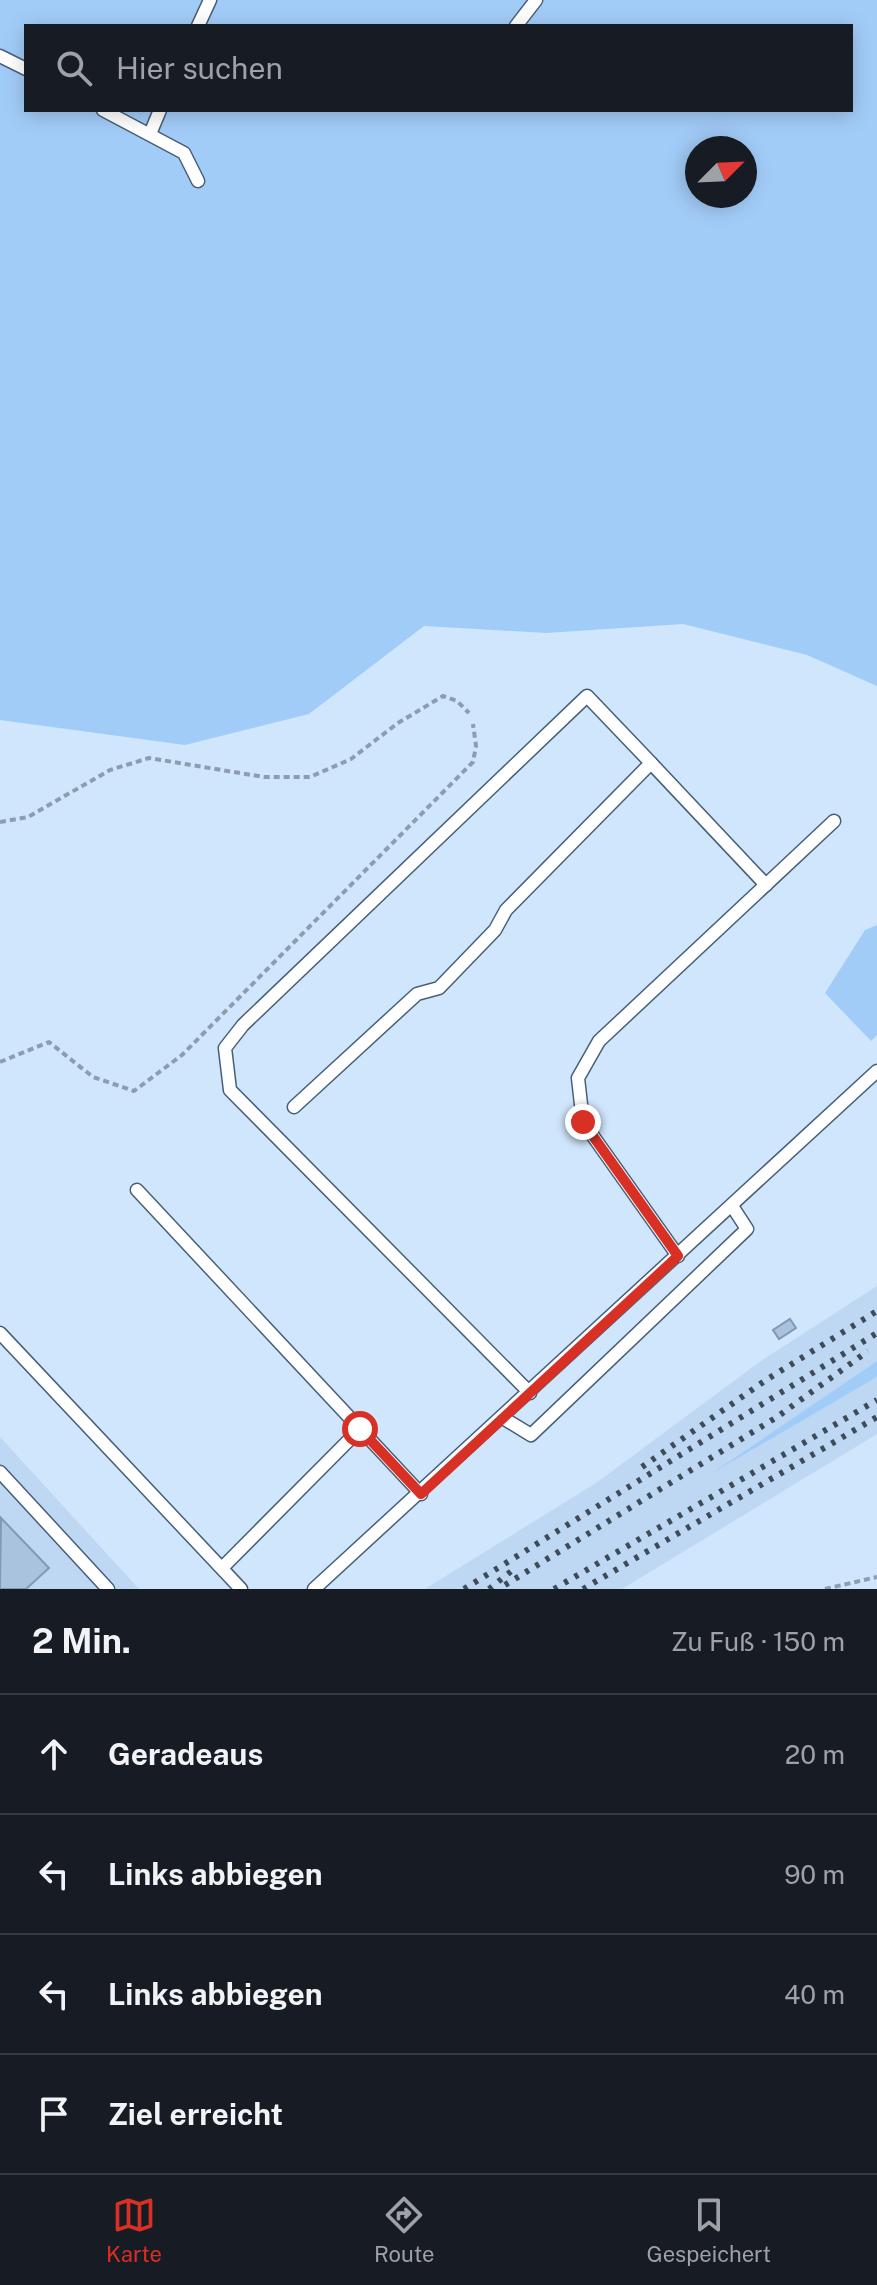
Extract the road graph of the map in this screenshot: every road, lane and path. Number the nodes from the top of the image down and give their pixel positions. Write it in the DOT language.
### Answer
graph roads {
  1 [pos="210,0"];
  2 [pos="536,0"];
  3 [pos="199,24"];
  4 [pos="518,24"];
  5 [pos="0,56"];
  6 [pos="24,68"];
  7 [pos="107,112"];
  8 [pos="159,112"];
  9 [pos="150,134"];
  10 [pos="198,181"];
  11 [pos="469,713"];
  12 [pos="473,724"];
  13 [pos="651,763"];
  14 [pos="834,821"];
  15 [pos="0,822"];
  16 [pos="766,885"];
  17 [pos="0,1062"];
  18 [pos="877,1071"];
  19 [pos="294,1107"];
  20 [pos="137,1190"];
  21 [pos="732,1206"];
  22 [pos="678,1256"];
  23 [pos="0,1333"];
  24 [pos="530,1393"];
  25 [pos="503,1418"];
  26 [pos="360,1429"];
  27 [pos="0,1472"];
  28 [pos="421,1494"];
  29 [pos="222,1568"];
  30 [pos="877,1577"];
  31 [pos="108,1589"];
  32 [pos="241,1589"];
  33 [pos="314,1589"];
  34 [pos="825,1589"];
  1 -- 3 [label="lane"];
  2 -- 4 [label="lane"];
  5 -- 6 [label="lane"];
  7 -- 9 [label="lane"];
  8 -- 9 [label="lane"];
  9 -- 10 [label="lane"];
  11 -- 15 [label="path"];
  12 -- 17 [label="path"];
  13 -- 16 [label="lane"];
  13 -- 19 [label="lane"];
  13 -- 24 [label="lane"];
  14 -- 16 [label="lane"];
  16 -- 22 [label="lane"];
  18 -- 21 [label="lane"];
  20 -- 26 [label="lane"];
  21 -- 22 [label="lane"];
  21 -- 25 [label="lane"];
  22 -- 24 [label="lane"];
  23 -- 29 [label="lane"];
  24 -- 25 [label="lane"];
  25 -- 28 [label="lane"];
  26 -- 28 [label="lane"];
  26 -- 29 [label="lane"];
  27 -- 31 [label="lane"];
  28 -- 33 [label="lane"];
  29 -- 32 [label="lane"];
  30 -- 34 [label="path"];
}
